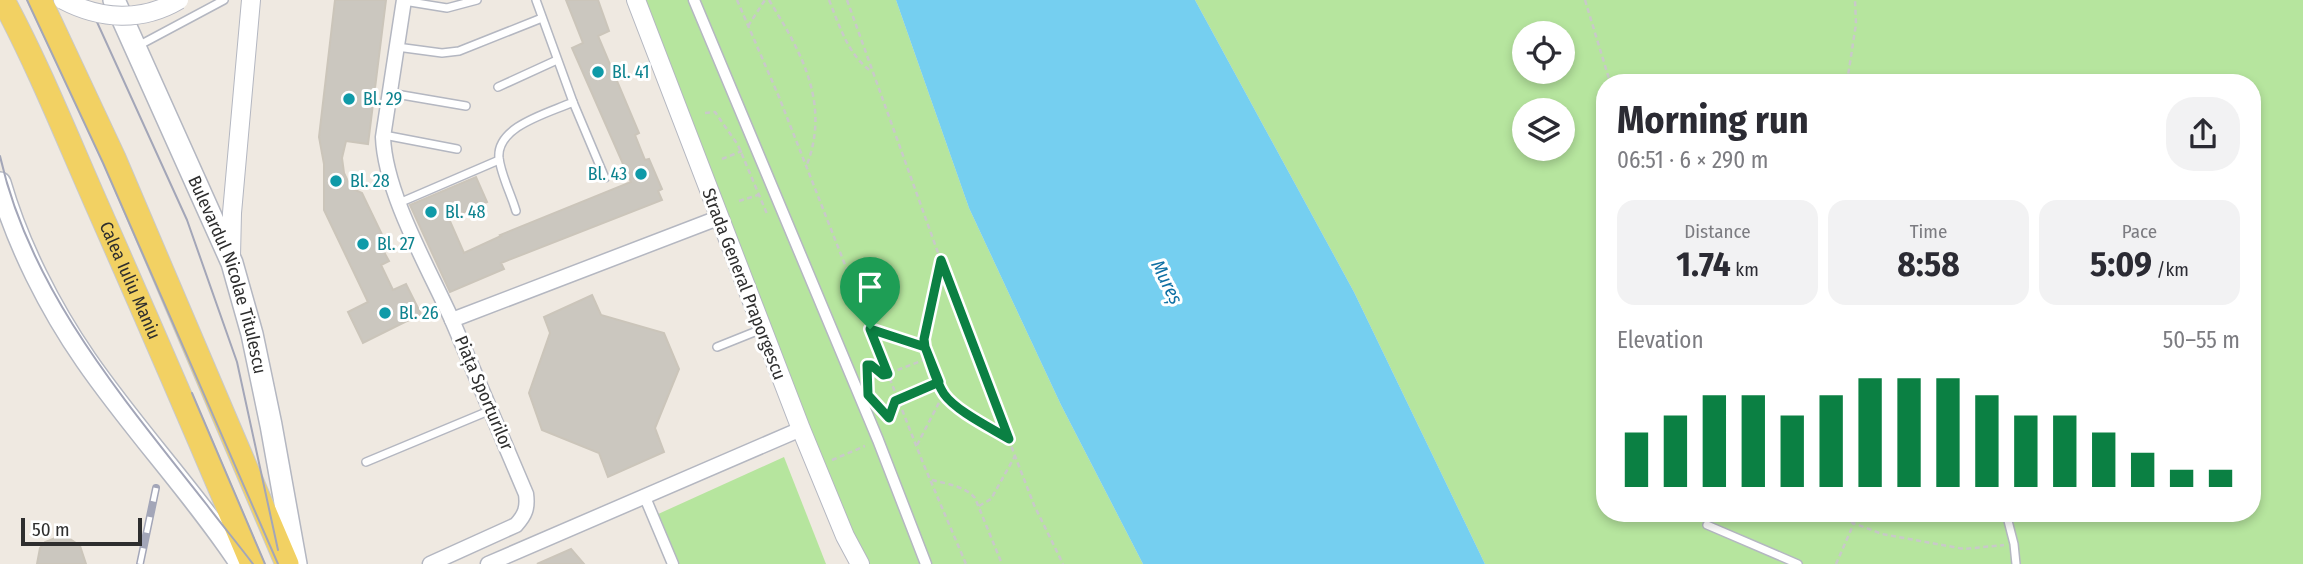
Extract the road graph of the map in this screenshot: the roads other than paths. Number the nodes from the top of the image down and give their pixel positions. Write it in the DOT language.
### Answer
graph roads {
  1 [pos="3,0"];
  2 [pos="40,0"];
  3 [pos="64,0"];
  4 [pos="114,0"];
  5 [pos="179,0"];
  6 [pos="224,0"];
  7 [pos="251,0"];
  8 [pos="404,0"];
  9 [pos="477,0"];
  10 [pos="536,0"];
  11 [pos="636,0"];
  12 [pos="694,0"];
  13 [pos="542,18"];
  14 [pos="135,47"];
  15 [pos="397,47"];
  16 [pos="557,60"];
  17 [pos="498,87"];
  18 [pos="390,93"];
  19 [pos="573,102"];
  20 [pos="466,106"];
  21 [pos="384,135"];
  22 [pos="457,149"];
  23 [pos="499,160"];
  24 [pos="605,178"];
  25 [pos="0,183"];
  26 [pos="399,204"];
  27 [pos="516,211"];
  28 [pos="718,218"];
  29 [pos="232,263"];
  30 [pos="452,320"];
  31 [pos="762,329"];
  32 [pos="717,346"];
  33 [pos="492,410"];
  34 [pos="801,429"];
  35 [pos="366,463"];
  36 [pos="644,495"];
  37 [pos="2008,522"];
  38 [pos="1707,525"];
  39 [pos="241,564"];
  40 [pos="252,564"];
  41 [pos="287,564"];
  42 [pos="296,564"];
  43 [pos="430,564"];
  44 [pos="488,564"];
  45 [pos="673,564"];
  46 [pos="860,564"];
  47 [pos="926,564"];
  48 [pos="1798,564"];
  49 [pos="2015,564"];
  1 -- 40 [label="main road, Calea Iuliu Maniu"];
  2 -- 41 [label="main road, Calea Iuliu Maniu"];
  3 -- 5 [label="street, bridge"];
  4 -- 14 [label="main road, Bulevardul Nicolae Titulescu"];
  6 -- 14 [label="lane"];
  7 -- 29 [label="street"];
  8 -- 9 [label="lane"];
  8 -- 15 [label="street"];
  10 -- 13 [label="lane"];
  11 -- 28 [label="street, Strada General Praporgescu"];
  12 -- 47 [label="street"];
  13 -- 15 [label="lane"];
  13 -- 16 [label="lane"];
  14 -- 29 [label="main road, Bulevardul Nicolae Titulescu"];
  15 -- 18 [label="street"];
  16 -- 17 [label="lane"];
  16 -- 19 [label="lane"];
  18 -- 20 [label="lane"];
  18 -- 21 [label="street"];
  19 -- 23 [label="lane"];
  19 -- 24 [label="lane"];
  21 -- 22 [label="lane"];
  21 -- 26 [label="street"];
  23 -- 26 [label="lane"];
  23 -- 27 [label="lane"];
  25 -- 39 [label="main road"];
  26 -- 30 [label="street"];
  28 -- 30 [label="street, Piața Sporturilor"];
  28 -- 31 [label="street, Strada General Praporgescu"];
  29 -- 42 [label="main road, Bulevardul Nicolae Titulescu"];
  30 -- 33 [label="street, Piața Sporturilor"];
  31 -- 32 [label="lane"];
  31 -- 34 [label="street, Strada General Praporgescu"];
  33 -- 35 [label="lane"];
  33 -- 43 [label="street, Piața Sporturilor"];
  34 -- 36 [label="street"];
  34 -- 46 [label="street, Strada General Praporgescu"];
  36 -- 44 [label="street"];
  36 -- 45 [label="street"];
  37 -- 49 [label="lane"];
  38 -- 48 [label="lane"];
}
